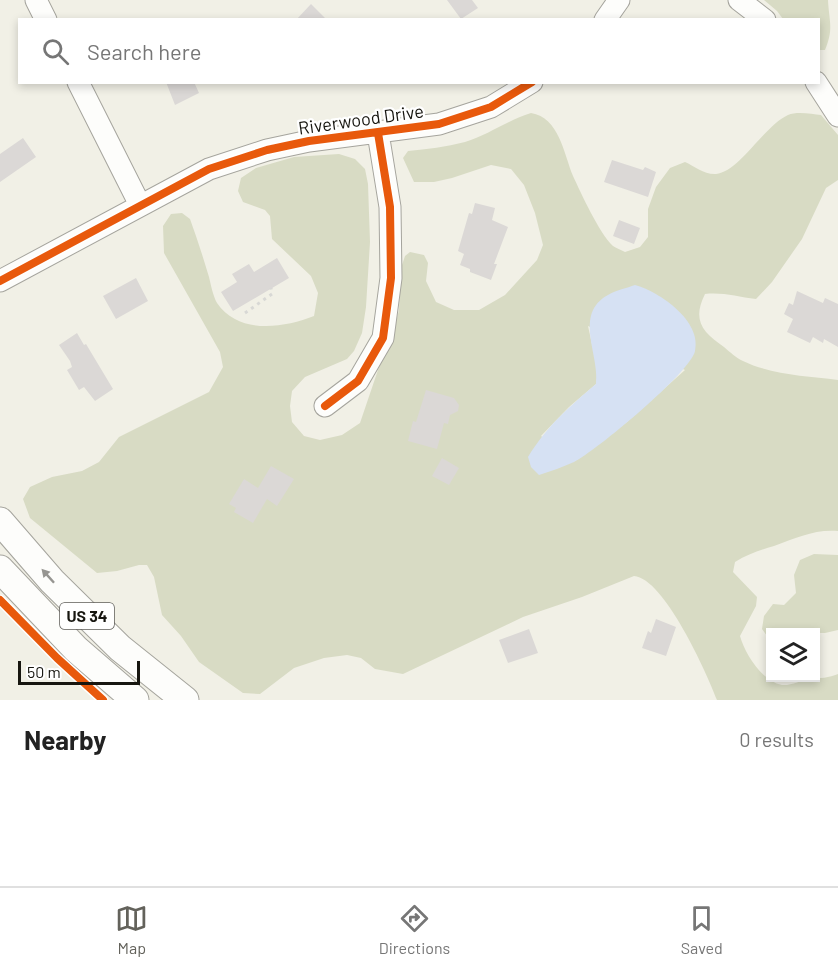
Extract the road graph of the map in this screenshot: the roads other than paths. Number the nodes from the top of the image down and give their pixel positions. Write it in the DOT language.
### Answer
graph roads {
  1 [pos="36,0"];
  2 [pos="619,0"];
  3 [pos="739,0"];
  4 [pos="45,18"];
  5 [pos="606,18"];
  6 [pos="762,18"];
  7 [pos="79,84"];
  8 [pos="529,84"];
  9 [pos="817,84"];
  10 [pos="838,116"];
  11 [pos="378,133"];
  12 [pos="140,205"];
  13 [pos="0,281"];
  14 [pos="326,406"];
  15 [pos="0,521"];
  16 [pos="0,569"];
  17 [pos="135,700"];
  18 [pos="185,700"];
  1 -- 4 [label="street"];
  2 -- 5 [label="street"];
  3 -- 6 [label="street"];
  7 -- 12 [label="street"];
  8 -- 11 [label="street, Riverwood Drive"];
  9 -- 10 [label="street"];
  11 -- 12 [label="street, Riverwood Drive"];
  11 -- 14 [label="street"];
  12 -- 13 [label="street, Riverwood Drive"];
  18 -- 15 [label="main road, US 34, one-way"];
  16 -- 17 [label="main road, US 34"];
}
